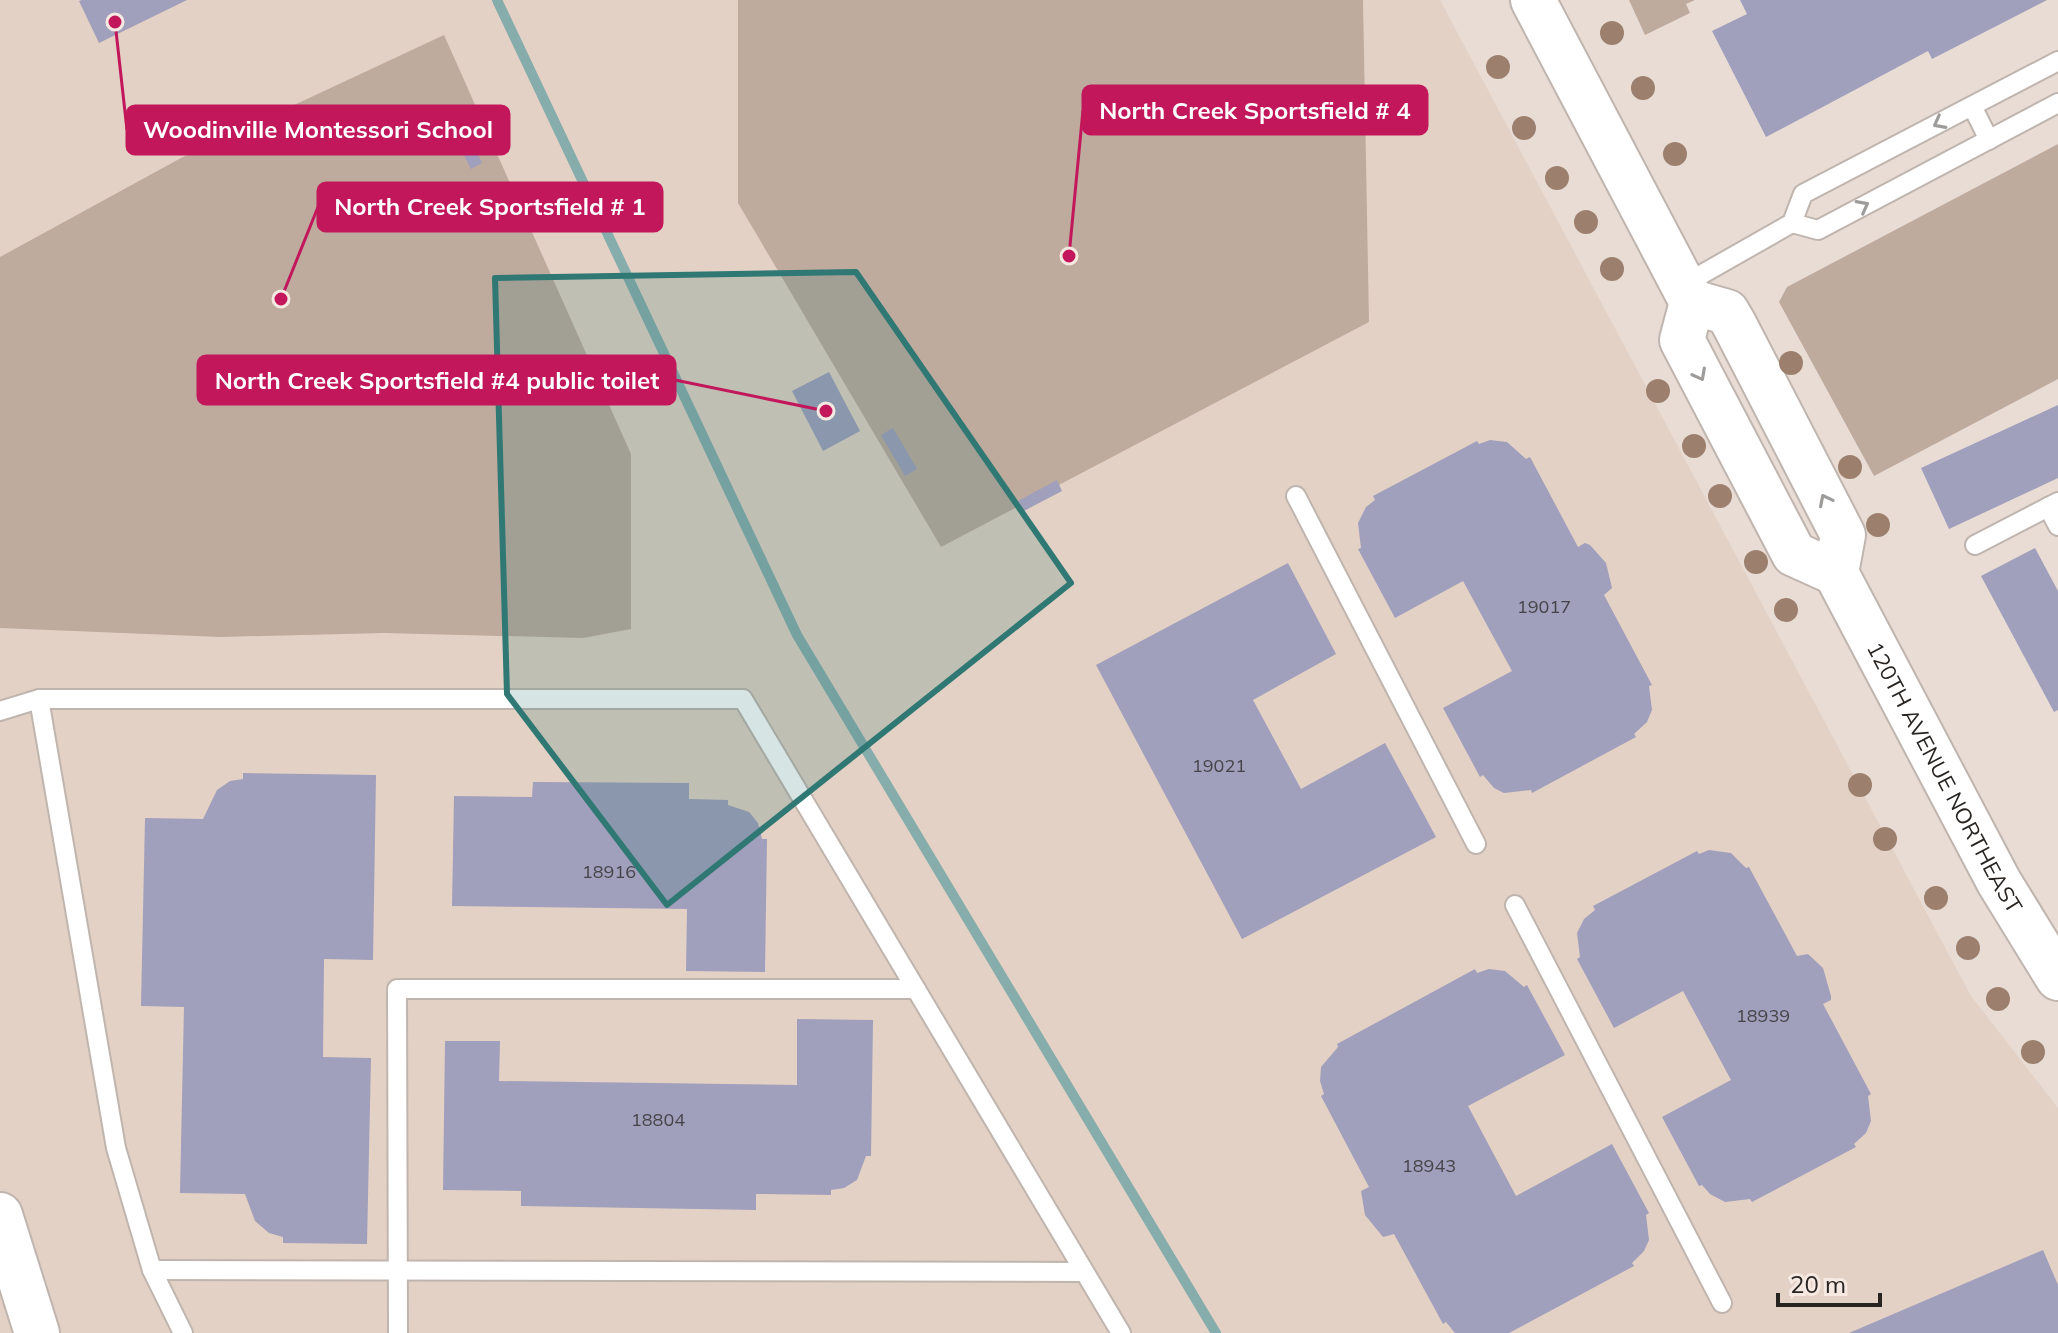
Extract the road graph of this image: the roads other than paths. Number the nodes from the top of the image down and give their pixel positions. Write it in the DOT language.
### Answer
graph roads {
  1 [pos="1533,0"];
  2 [pos="2058,61"];
  3 [pos="2058,103"];
  4 [pos="1972,106"];
  5 [pos="1989,140"];
  6 [pos="1792,223"];
  7 [pos="1687,293"];
  8 [pos="1296,496"];
  9 [pos="2053,505"];
  10 [pos="2058,526"];
  11 [pos="1975,545"];
  12 [pos="39,699"];
  13 [pos="0,711"];
  14 [pos="1476,844"];
  15 [pos="1515,905"];
  16 [pos="2058,978"];
  17 [pos="916,989"];
  18 [pos="0,1215"];
  19 [pos="152,1270"];
  20 [pos="398,1272"];
  21 [pos="1084,1272"];
  22 [pos="1722,1303"];
  23 [pos="37,1333"];
  24 [pos="183,1333"];
  25 [pos="398,1333"];
  26 [pos="1121,1333"];
  1 -- 7 [label="main road"];
  2 -- 4 [label="lane"];
  3 -- 5 [label="lane"];
  4 -- 5 [label="lane"];
  4 -- 6 [label="lane, one-way"];
  6 -- 5 [label="lane, one-way"];
  6 -- 7 [label="lane"];
  7 -- 16 [label="main road, 120TH AVENUE NORTHEAST"];
  8 -- 14 [label="lane"];
  9 -- 10 [label="lane"];
  9 -- 11 [label="lane"];
  12 -- 13 [label="lane"];
  12 -- 17 [label="lane"];
  12 -- 19 [label="lane"];
  15 -- 22 [label="lane"];
  17 -- 20 [label="lane"];
  17 -- 21 [label="lane"];
  18 -- 23 [label="main road"];
  19 -- 20 [label="lane"];
  19 -- 24 [label="lane"];
  20 -- 21 [label="lane"];
  20 -- 25 [label="lane"];
  21 -- 26 [label="lane"];
}
